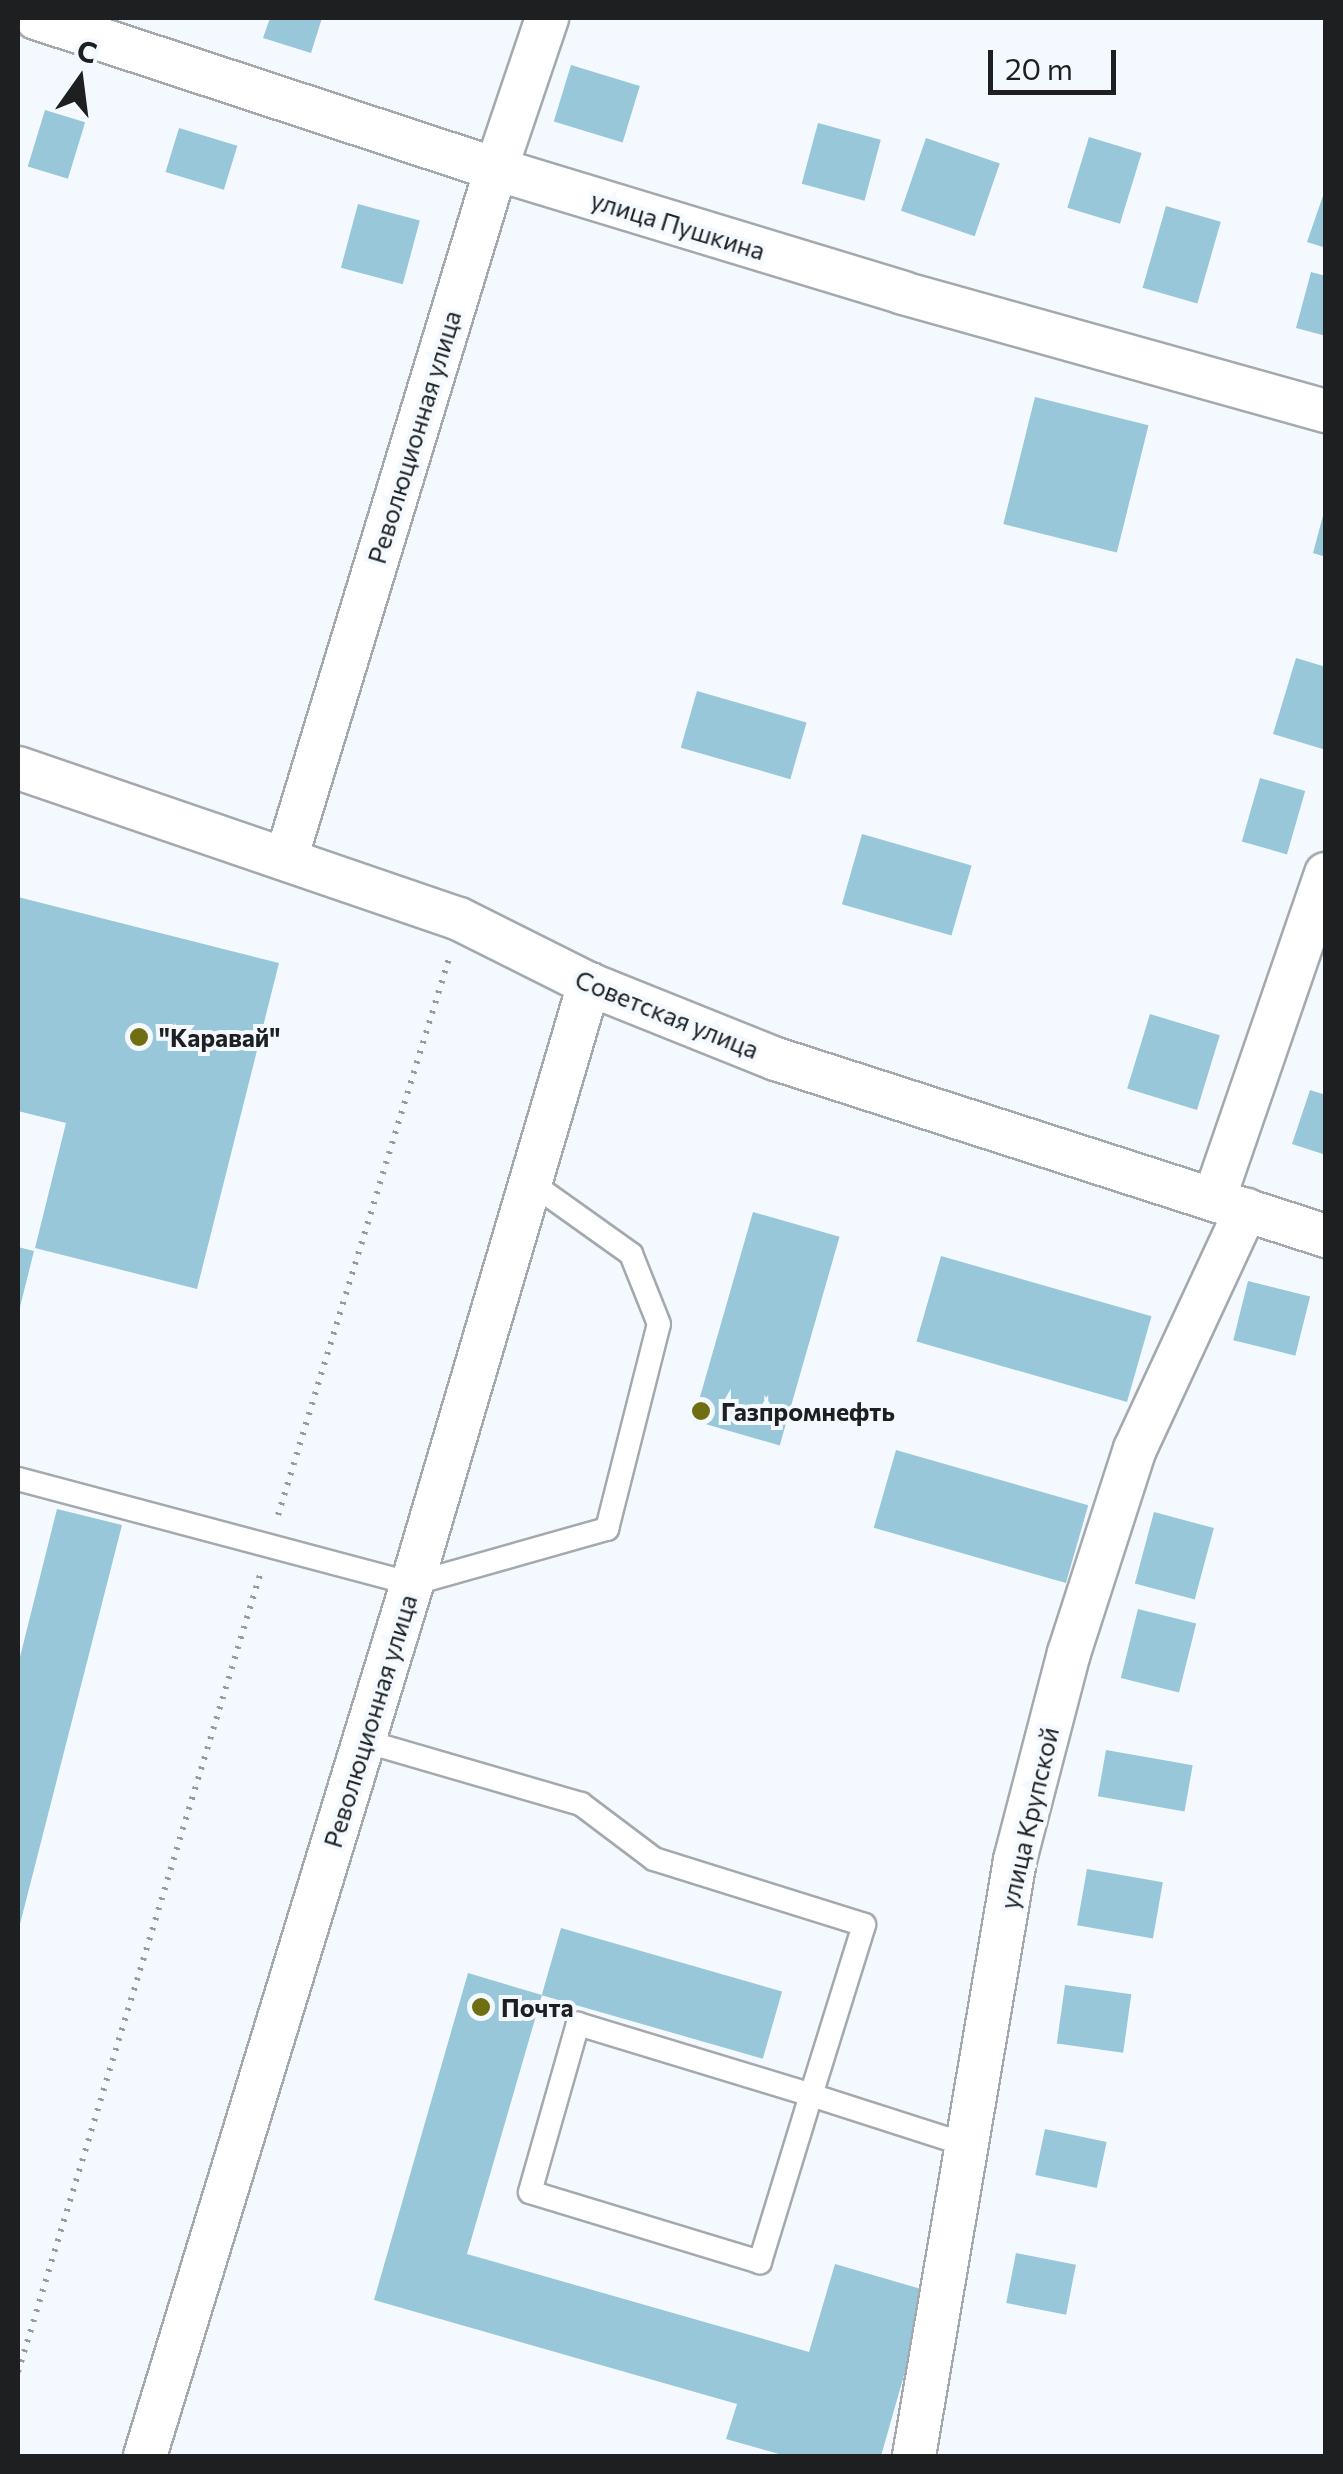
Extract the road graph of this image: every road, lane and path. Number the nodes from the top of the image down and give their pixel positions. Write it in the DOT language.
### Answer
graph roads {
  1 [pos="36,18"];
  2 [pos="547,18"];
  3 [pos="496,169"];
  4 [pos="1326,411"];
  5 [pos="18,768"];
  6 [pos="286,859"];
  7 [pos="1326,874"];
  8 [pos="459,919"];
  9 [pos="588,984"];
  10 [pos="530,1182"];
  11 [pos="1230,1204"];
  12 [pos="1326,1236"];
  13 [pos="18,1479"];
  14 [pos="268,1546"];
  15 [pos="412,1584"];
  16 [pos="364,1741"];
  17 [pos="811,2095"];
  18 [pos="967,2145"];
  19 [pos="18,2372"];
  20 [pos="145,2456"];
  21 [pos="914,2456"];
  1 -- 3 [label="street, улица Пушкина"];
  2 -- 3 [label="street, Революционная улица"];
  3 -- 4 [label="street, улица Пушкина"];
  3 -- 6 [label="street, Революционная улица"];
  5 -- 6 [label="street, Советская улица"];
  6 -- 8 [label="street, Советская улица"];
  7 -- 11 [label="street, улица Крупской"];
  8 -- 9 [label="street, Советская улица"];
  8 -- 14 [label="path"];
  9 -- 10 [label="street, Революционная улица"];
  9 -- 11 [label="street, Советская улица"];
  10 -- 15 [label="street, Революционная улица"];
  10 -- 15 [label="lane"];
  11 -- 12 [label="street, Советская улица"];
  11 -- 18 [label="street, улица Крупской"];
  13 -- 14 [label="lane"];
  14 -- 15 [label="lane"];
  14 -- 19 [label="path"];
  15 -- 16 [label="street, Революционная улица"];
  16 -- 17 [label="lane"];
  16 -- 20 [label="street, Революционная улица"];
  17 -- 17 [label="lane"];
  17 -- 18 [label="lane"];
  18 -- 21 [label="street, улица Крупской"];
}
